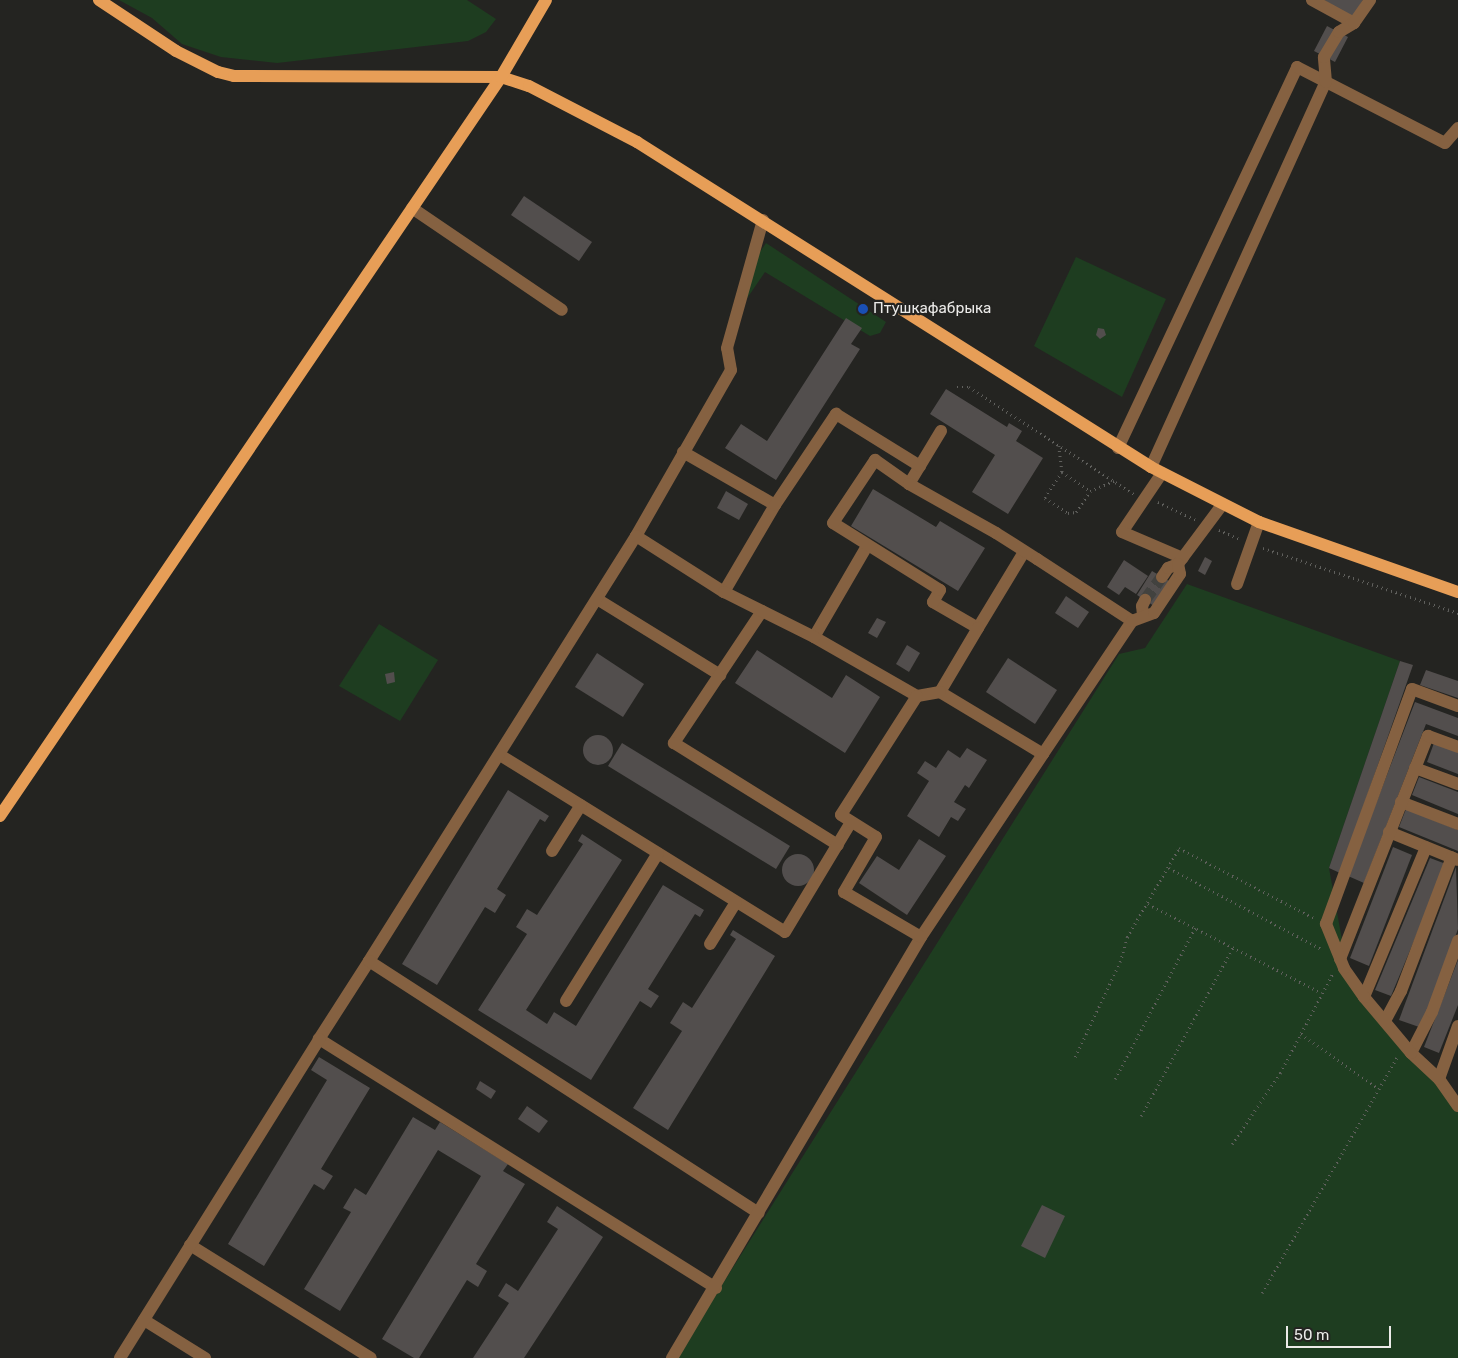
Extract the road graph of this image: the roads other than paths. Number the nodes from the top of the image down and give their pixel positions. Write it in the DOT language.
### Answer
graph roads {
  1 [pos="99,0"];
  2 [pos="546,0"];
  3 [pos="1312,0"];
  4 [pos="1370,0"];
  5 [pos="1354,23"];
  6 [pos="501,77"];
  7 [pos="1326,82"];
  8 [pos="1458,128"];
  9 [pos="412,208"];
  10 [pos="762,220"];
  11 [pos="562,310"];
  12 [pos="941,431"];
  13 [pos="1118,448"];
  14 [pos="683,452"];
  15 [pos="920,466"];
  16 [pos="1157,470"];
  17 [pos="909,484"];
  18 [pos="775,505"];
  19 [pos="1222,505"];
  20 [pos="1259,522"];
  21 [pos="636,536"];
  22 [pos="867,546"];
  23 [pos="1024,552"];
  24 [pos="1180,561"];
  25 [pos="1162,576"];
  26 [pos="1237,584"];
  27 [pos="724,592"];
  28 [pos="1458,592"];
  29 [pos="597,599"];
  30 [pos="1145,600"];
  31 [pos="762,611"];
  32 [pos="1137,618"];
  33 [pos="978,628"];
  34 [pos="814,637"];
  35 [pos="720,675"];
  36 [pos="940,692"];
  37 [pos="917,696"];
  38 [pos="1458,706"];
  39 [pos="1458,747"];
  40 [pos="1043,754"];
  41 [pos="500,755"];
  42 [pos="1415,768"];
  43 [pos="1458,784"];
  44 [pos="1401,802"];
  45 [pos="581,805"];
  46 [pos="0,816"];
  47 [pos="851,822"];
  48 [pos="1458,824"];
  49 [pos="1389,832"];
  50 [pos="838,845"];
  51 [pos="1426,847"];
  52 [pos="552,852"];
  53 [pos="658,853"];
  54 [pos="1455,858"];
  55 [pos="736,902"];
  56 [pos="921,937"];
  57 [pos="1458,941"];
  58 [pos="710,944"];
  59 [pos="1340,959"];
  60 [pos="369,961"];
  61 [pos="1364,997"];
  62 [pos="566,1001"];
  63 [pos="1385,1021"];
  64 [pos="1458,1026"];
  65 [pos="319,1039"];
  66 [pos="1407,1049"];
  67 [pos="1453,1057"];
  68 [pos="1439,1079"];
  69 [pos="1458,1106"];
  70 [pos="758,1213"];
  71 [pos="190,1245"];
  72 [pos="716,1288"];
  73 [pos="144,1320"];
  74 [pos="120,1358"];
  75 [pos="204,1358"];
  76 [pos="371,1358"];
  77 [pos="672,1358"];
  1 -- 6 [label="main road"];
  2 -- 6 [label="main road"];
  3 -- 5 [label="street"];
  4 -- 5 [label="street"];
  5 -- 7 [label="street"];
  6 -- 9 [label="main road"];
  6 -- 10 [label="main road"];
  7 -- 8 [label="street"];
  7 -- 13 [label="street"];
  7 -- 16 [label="street"];
  9 -- 11 [label="street"];
  9 -- 46 [label="main road"];
  10 -- 13 [label="main road"];
  10 -- 14 [label="street"];
  12 -- 15 [label="street"];
  13 -- 16 [label="main road"];
  14 -- 18 [label="street"];
  14 -- 21 [label="street"];
  15 -- 17 [label="street"];
  15 -- 18 [label="street"];
  16 -- 19 [label="main road"];
  16 -- 24 [label="street"];
  17 -- 22 [label="street"];
  17 -- 23 [label="street"];
  18 -- 27 [label="street"];
  19 -- 20 [label="main road"];
  19 -- 24 [label="street"];
  20 -- 26 [label="street"];
  20 -- 28 [label="main road"];
  21 -- 27 [label="street"];
  21 -- 29 [label="street"];
  22 -- 33 [label="street"];
  22 -- 34 [label="street"];
  23 -- 32 [label="street"];
  23 -- 33 [label="street"];
  24 -- 25 [label="street"];
  24 -- 32 [label="street"];
  27 -- 31 [label="street"];
  29 -- 35 [label="street"];
  29 -- 41 [label="street"];
  30 -- 32 [label="street"];
  31 -- 34 [label="street"];
  31 -- 35 [label="street"];
  32 -- 40 [label="street"];
  33 -- 36 [label="street"];
  34 -- 37 [label="street"];
  35 -- 50 [label="street"];
  36 -- 37 [label="street"];
  36 -- 40 [label="street"];
  37 -- 47 [label="street"];
  38 -- 59 [label="street"];
  39 -- 42 [label="street"];
  40 -- 56 [label="street"];
  41 -- 45 [label="street"];
  41 -- 60 [label="street"];
  42 -- 43 [label="street"];
  42 -- 44 [label="street"];
  44 -- 48 [label="street"];
  44 -- 49 [label="street"];
  45 -- 52 [label="street"];
  45 -- 53 [label="street"];
  47 -- 50 [label="street"];
  47 -- 56 [label="street"];
  49 -- 51 [label="street"];
  49 -- 59 [label="street"];
  50 -- 55 [label="street"];
  51 -- 54 [label="street"];
  51 -- 61 [label="street"];
  53 -- 55 [label="street"];
  53 -- 62 [label="street"];
  54 -- 63 [label="street"];
  55 -- 58 [label="street"];
  56 -- 70 [label="street"];
  57 -- 66 [label="street"];
  59 -- 61 [label="street"];
  60 -- 65 [label="street"];
  60 -- 70 [label="street"];
  61 -- 63 [label="street"];
  63 -- 66 [label="street"];
  64 -- 67 [label="street"];
  65 -- 71 [label="street"];
  65 -- 72 [label="street"];
  66 -- 68 [label="street"];
  67 -- 68 [label="street"];
  68 -- 69 [label="street"];
  70 -- 72 [label="street"];
  71 -- 73 [label="street"];
  71 -- 76 [label="street"];
  72 -- 77 [label="street"];
  73 -- 74 [label="street"];
  73 -- 75 [label="street"];
}
